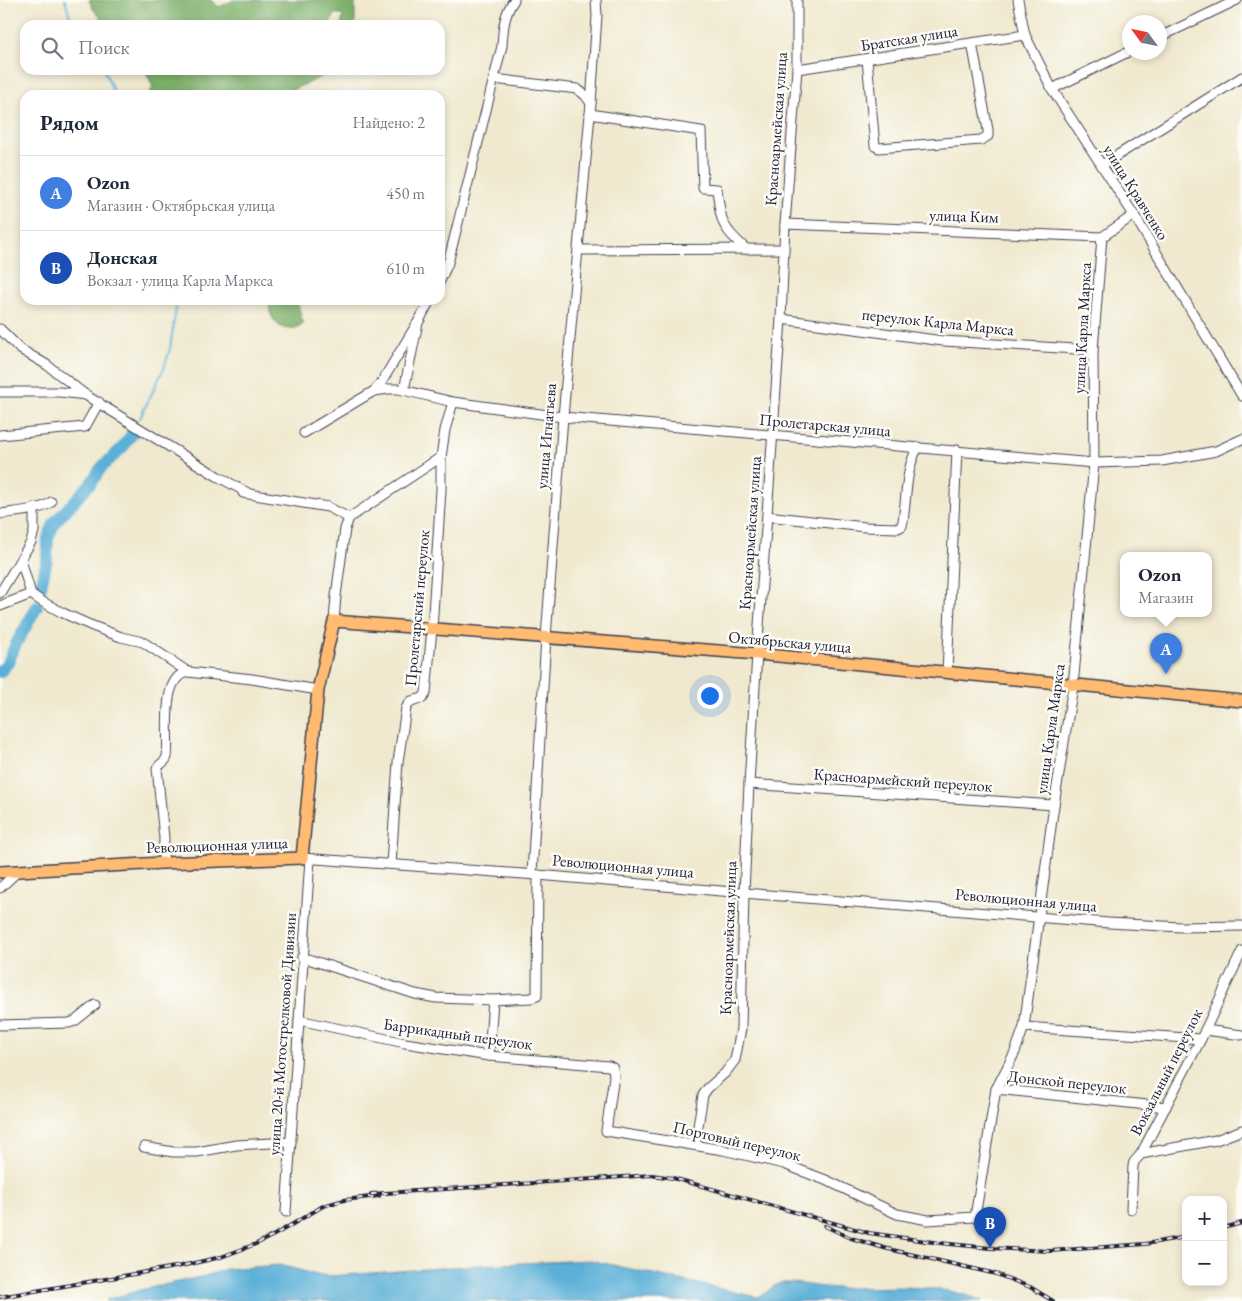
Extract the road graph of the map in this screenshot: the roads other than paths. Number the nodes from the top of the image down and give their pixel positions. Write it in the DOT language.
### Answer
graph roads {
  1 [pos="514,0"];
  2 [pos="596,0"];
  3 [pos="797,0"];
  4 [pos="1018,0"];
  5 [pos="1237,0"];
  6 [pos="1167,34"];
  7 [pos="1025,35"];
  8 [pos="972,43"];
  9 [pos="1122,55"];
  10 [pos="867,59"];
  11 [pos="797,69"];
  12 [pos="1242,77"];
  13 [pos="494,79"];
  14 [pos="1052,89"];
  15 [pos="591,103"];
  16 [pos="590,114"];
  17 [pos="1102,165"];
  18 [pos="1134,214"];
  19 [pos="785,224"];
  20 [pos="1102,237"];
  21 [pos="784,249"];
  22 [pos="578,250"];
  23 [pos="746,250"];
  24 [pos="445,270"];
  25 [pos="427,305"];
  26 [pos="421,317"];
  27 [pos="781,319"];
  28 [pos="0,329"];
  29 [pos="1093,350"];
  30 [pos="404,390"];
  31 [pos="374,391"];
  32 [pos="0,392"];
  33 [pos="87,396"];
  34 [pos="1242,396"];
  35 [pos="99,402"];
  36 [pos="453,402"];
  37 [pos="562,417"];
  38 [pos="304,433"];
  39 [pos="0,435"];
  40 [pos="772,436"];
  41 [pos="1242,438"];
  42 [pos="918,447"];
  43 [pos="957,450"];
  44 [pos="441,457"];
  45 [pos="1094,463"];
  46 [pos="233,493"];
  47 [pos="248,493"];
  48 [pos="51,502"];
  49 [pos="34,508"];
  50 [pos="0,514"];
  51 [pos="767,516"];
  52 [pos="349,518"];
  53 [pos="21,560"];
  54 [pos="0,593"];
  55 [pos="31,594"];
  56 [pos="0,606"];
  57 [pos="334,621"];
  58 [pos="432,629"];
  59 [pos="546,637"];
  60 [pos="757,654"];
  61 [pos="188,672"];
  62 [pos="947,673"];
  63 [pos="1073,686"];
  64 [pos="318,690"];
  65 [pos="1242,701"];
  66 [pos="749,784"];
  67 [pos="1054,805"];
  68 [pos="306,859"];
  69 [pos="163,863"];
  70 [pos="392,864"];
  71 [pos="0,872"];
  72 [pos="17,872"];
  73 [pos="535,874"];
  74 [pos="0,888"];
  75 [pos="744,893"];
  76 [pos="1038,918"];
  77 [pos="1242,926"];
  78 [pos="1242,951"];
  79 [pos="302,957"];
  80 [pos="493,1000"];
  81 [pos="95,1005"];
  82 [pos="299,1020"];
  83 [pos="0,1025"];
  84 [pos="1024,1027"];
  85 [pos="1205,1030"];
  86 [pos="1242,1035"];
  87 [pos="1201,1039"];
  88 [pos="489,1056"];
  89 [pos="613,1068"];
  90 [pos="996,1089"];
  91 [pos="1166,1107"];
  92 [pos="1242,1130"];
  93 [pos="291,1142"];
  94 [pos="695,1146"];
  95 [pos="144,1148"];
  96 [pos="1141,1154"];
  97 [pos="1131,1209"];
  98 [pos="286,1212"];
  99 [pos="975,1217"];
  1 -- 13 [label="street"];
  2 -- 15 [label="street, улица Игнатьева"];
  3 -- 11 [label="street, Красноармейская улица"];
  4 -- 7 [label="street, улица Кравченко"];
  5 -- 6 [label="street"];
  7 -- 8 [label="street, Братская улица"];
  7 -- 14 [label="street, улица Кравченко"];
  8 -- 10 [label="street, Братская улица"];
  8 -- 10 [label="street"];
  9 -- 14 [label="street"];
  10 -- 11 [label="street, Братская улица"];
  11 -- 19 [label="street, Красноармейская улица"];
  12 -- 17 [label="street"];
  13 -- 15 [label="street"];
  13 -- 24 [label="street"];
  14 -- 17 [label="street, улица Кравченко"];
  15 -- 16 [label="street, улица Игнатьева"];
  16 -- 22 [label="street, улица Игнатьева"];
  16 -- 23 [label="street"];
  17 -- 18 [label="street, улица Кравченко"];
  18 -- 20 [label="street"];
  18 -- 34 [label="street, улица Кравченко"];
  19 -- 20 [label="street, улица Ким"];
  19 -- 21 [label="street, Красноармейская улица"];
  20 -- 29 [label="street, улица Карла Маркса"];
  21 -- 23 [label="street"];
  21 -- 27 [label="street, Красноармейская улица"];
  22 -- 23 [label="street"];
  22 -- 37 [label="street, улица Игнатьева"];
  25 -- 26 [label="street"];
  26 -- 30 [label="street"];
  26 -- 31 [label="street"];
  27 -- 29 [label="street, переулок Карла Маркса"];
  27 -- 40 [label="street, Красноармейская улица"];
  28 -- 33 [label="street"];
  29 -- 45 [label="street, улица Карла Маркса"];
  30 -- 31 [label="street, Пролетарская улица"];
  30 -- 36 [label="street, Пролетарская улица"];
  31 -- 38 [label="street"];
  32 -- 33 [label="street"];
  33 -- 35 [label="street"];
  35 -- 39 [label="street"];
  35 -- 47 [label="street"];
  36 -- 37 [label="street, Пролетарская улица"];
  36 -- 44 [label="street, Пролетарский переулок"];
  37 -- 40 [label="street, Пролетарская улица"];
  37 -- 59 [label="street, улица Игнатьева"];
  40 -- 42 [label="street, Пролетарская улица"];
  40 -- 51 [label="street, Красноармейская улица"];
  41 -- 45 [label="street, Пролетарская улица"];
  42 -- 43 [label="street, Пролетарская улица"];
  42 -- 51 [label="street"];
  43 -- 45 [label="street, Пролетарская улица"];
  43 -- 62 [label="street"];
  44 -- 52 [label="street"];
  44 -- 58 [label="street, Пролетарский переулок"];
  45 -- 63 [label="street, улица Карла Маркса"];
  46 -- 47 [label="street"];
  47 -- 52 [label="street"];
  48 -- 49 [label="street"];
  49 -- 50 [label="street"];
  49 -- 53 [label="street"];
  51 -- 60 [label="street, Красноармейская улица"];
  52 -- 57 [label="street, улица 20-й Мотострелковой Дивизии"];
  53 -- 54 [label="street"];
  53 -- 55 [label="street"];
  55 -- 56 [label="street"];
  55 -- 61 [label="street"];
  57 -- 58 [label="main road, Октябрьская улица"];
  57 -- 64 [label="main road, улица 20-й Мотострелковой Дивизии"];
  58 -- 59 [label="main road, Октябрьская улица"];
  58 -- 70 [label="street, Пролетарский переулок"];
  59 -- 60 [label="main road, Октябрьская улица"];
  59 -- 73 [label="street, улица Игнатьева"];
  60 -- 62 [label="main road, Октябрьская улица"];
  60 -- 66 [label="street, Красноармейская улица"];
  61 -- 64 [label="street"];
  61 -- 69 [label="street"];
  62 -- 63 [label="main road, Октябрьская улица"];
  63 -- 65 [label="main road, Октябрьская улица"];
  63 -- 67 [label="street, улица Карла Маркса"];
  64 -- 68 [label="main road, улица 20-й Мотострелковой Дивизии"];
  66 -- 67 [label="street, Красноармейский переулок"];
  66 -- 75 [label="street, Красноармейская улица"];
  67 -- 76 [label="street, улица Карла Маркса"];
  68 -- 69 [label="main road, Революционная улица"];
  68 -- 70 [label="street, Революционная улица"];
  68 -- 79 [label="street, улица 20-й Мотострелковой Дивизии"];
  69 -- 72 [label="main road, Революционная улица"];
  70 -- 73 [label="street, Революционная улица"];
  71 -- 72 [label="main road, Революционная улица"];
  72 -- 74 [label="street"];
  73 -- 75 [label="street, Революционная улица"];
  73 -- 80 [label="street, улица Игнатьева"];
  75 -- 76 [label="street, Революционная улица"];
  75 -- 94 [label="street, Красноармейская улица"];
  76 -- 77 [label="street, Революционная улица"];
  76 -- 84 [label="street, улица Карла Маркса"];
  78 -- 85 [label="street, Вокзальный переулок"];
  79 -- 80 [label="street"];
  79 -- 82 [label="street, улица 20-й Мотострелковой Дивизии"];
  80 -- 88 [label="street"];
  81 -- 83 [label="street"];
  82 -- 88 [label="street, Баррикадный переулок"];
  82 -- 93 [label="street, улица 20-й Мотострелковой Дивизии"];
  84 -- 87 [label="street"];
  84 -- 90 [label="street, улица Карла Маркса"];
  85 -- 86 [label="street"];
  85 -- 87 [label="street, Вокзальный переулок"];
  87 -- 91 [label="street, Вокзальный переулок"];
  88 -- 89 [label="street, Баррикадный переулок"];
  89 -- 94 [label="street, Портовый переулок"];
  90 -- 91 [label="street, Донской переулок"];
  90 -- 99 [label="street, улица Карла Маркса"];
  91 -- 96 [label="street, Вокзальный переулок"];
  92 -- 96 [label="street"];
  93 -- 95 [label="street"];
  93 -- 98 [label="street, улица 20-й Мотострелковой Дивизии"];
  94 -- 99 [label="street, Портовый переулок"];
  96 -- 97 [label="street, Вокзальный переулок"];
}
